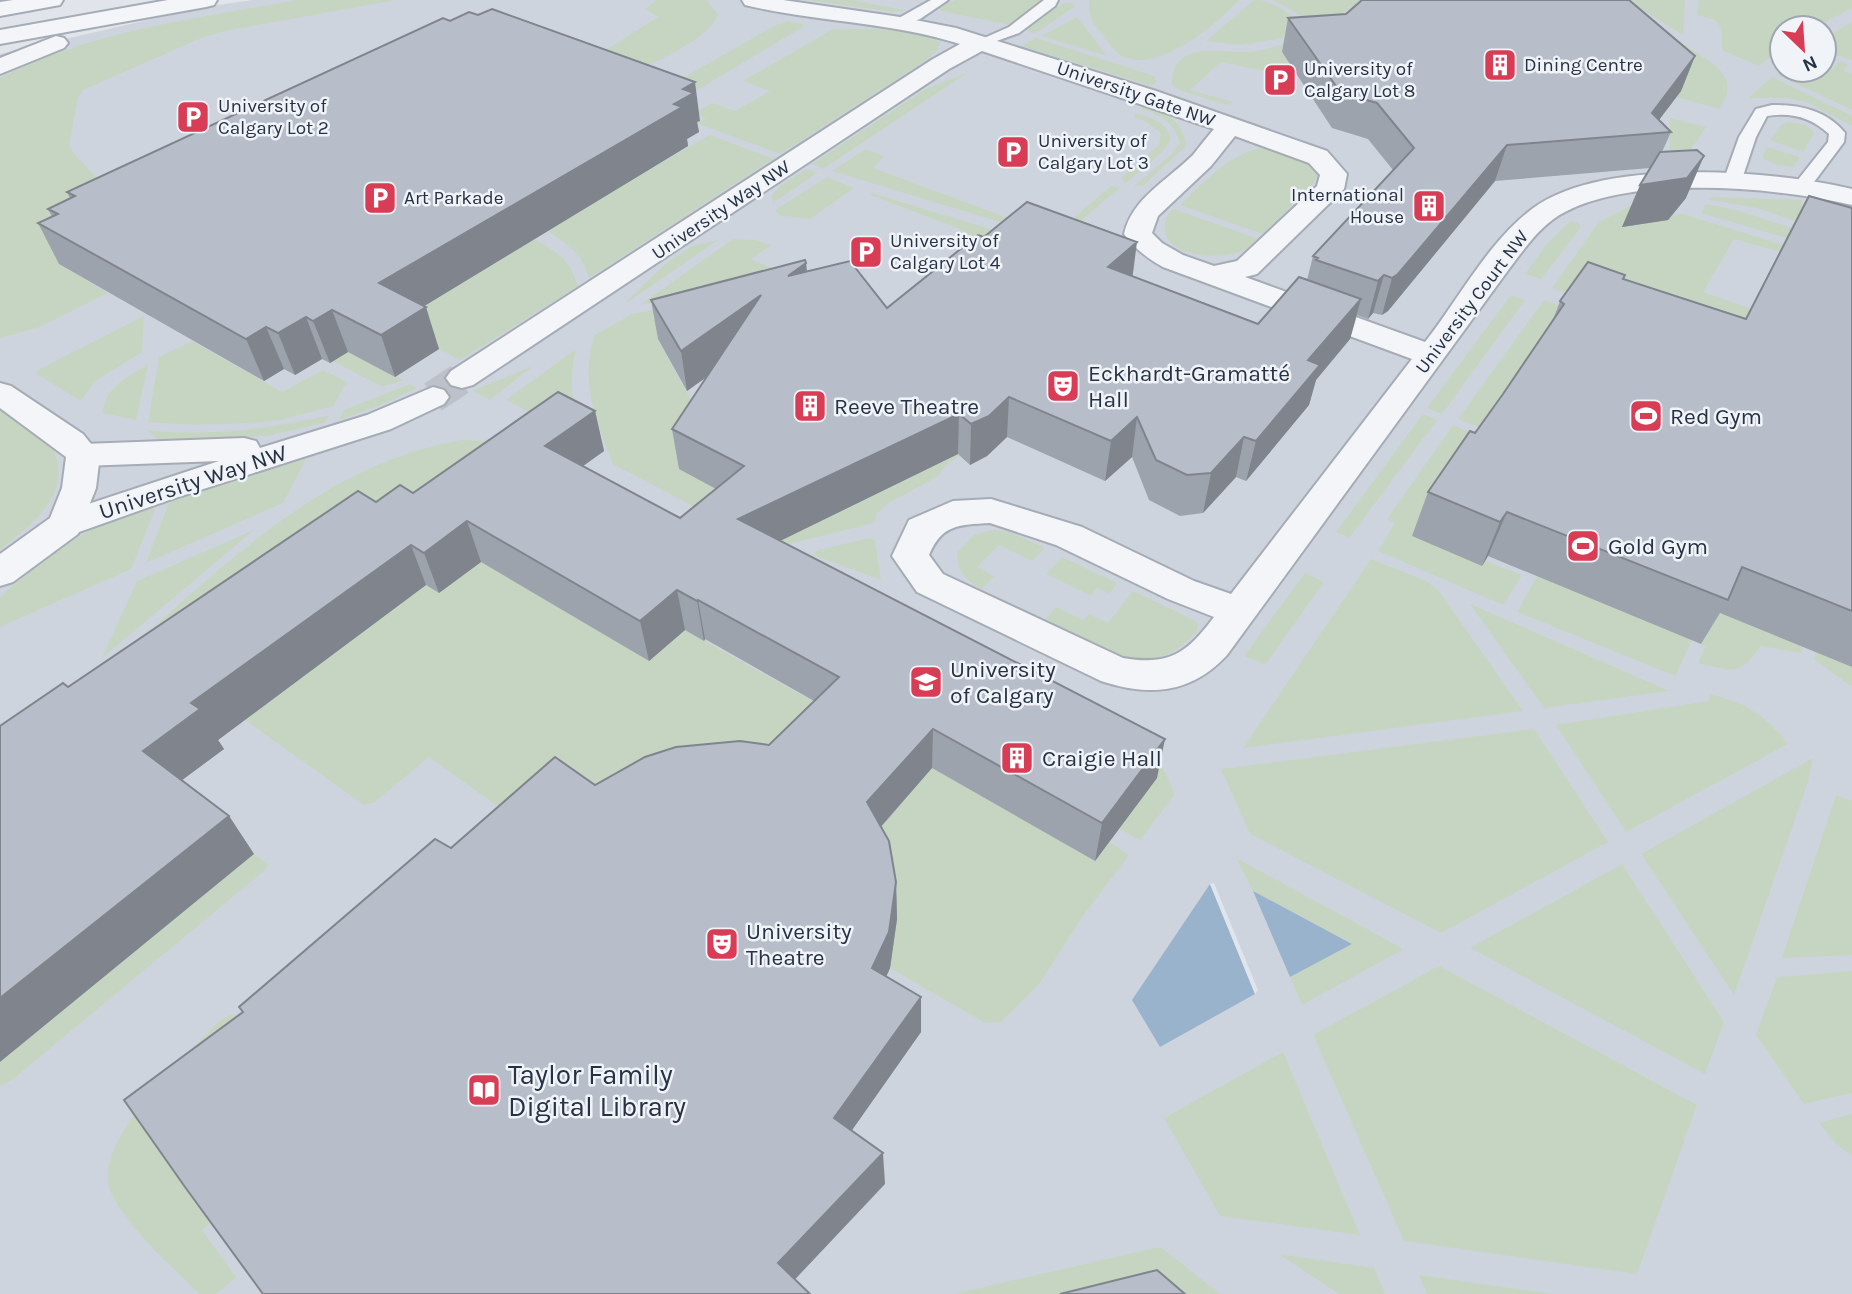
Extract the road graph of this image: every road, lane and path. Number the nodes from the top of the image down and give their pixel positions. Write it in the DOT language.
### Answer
graph roads {
  1 [pos="9,0"];
  2 [pos="52,0"];
  3 [pos="753,0"];
  4 [pos="941,0"];
  5 [pos="1051,0"];
  6 [pos="0,1"];
  7 [pos="196,2"];
  8 [pos="0,9"];
  9 [pos="897,23"];
  10 [pos="0,37"];
  11 [pos="980,43"];
  12 [pos="0,67"];
  13 [pos="1230,126"];
  14 [pos="1732,182"];
  15 [pos="1802,186"];
  16 [pos="1852,197"];
  17 [pos="1213,275"];
  18 [pos="1431,355"];
  19 [pos="463,378"];
  20 [pos="0,393"];
  21 [pos="433,397"];
  22 [pos="322,440"];
  23 [pos="83,456"];
  24 [pos="65,525"];
  25 [pos="0,573"];
  26 [pos="1238,611"];
  1 -- 6 [label="street"];
  2 -- 8 [label="street"];
  3 -- 9 [label="street, University Gate NW"];
  4 -- 9 [label="lane"];
  5 -- 11 [label="lane"];
  7 -- 10 [label="street"];
  7 -- 12 [label="street"];
  9 -- 11 [label="street, University Gate NW"];
  11 -- 13 [label="street, University Gate NW"];
  11 -- 19 [label="street, University Way NW"];
  13 -- 17 [label="street, University Gate NW"];
  13 -- 17 [label="street"];
  14 -- 15 [label="street, University Court NW"];
  14 -- 15 [label="lane"];
  14 -- 18 [label="street, University Court NW"];
  15 -- 16 [label="street, University Court NW"];
  17 -- 18 [label="street, University Gate NW"];
  18 -- 26 [label="street, University Court NW"];
  20 -- 23 [label="street"];
  21 -- 22 [label="street, University Way NW"];
  22 -- 23 [label="street, University Way NW"];
  22 -- 24 [label="street, University Way NW"];
  23 -- 24 [label="street"];
  24 -- 25 [label="street, University Way NW"];
  26 -- 26 [label="street, University Court NW"];
}
